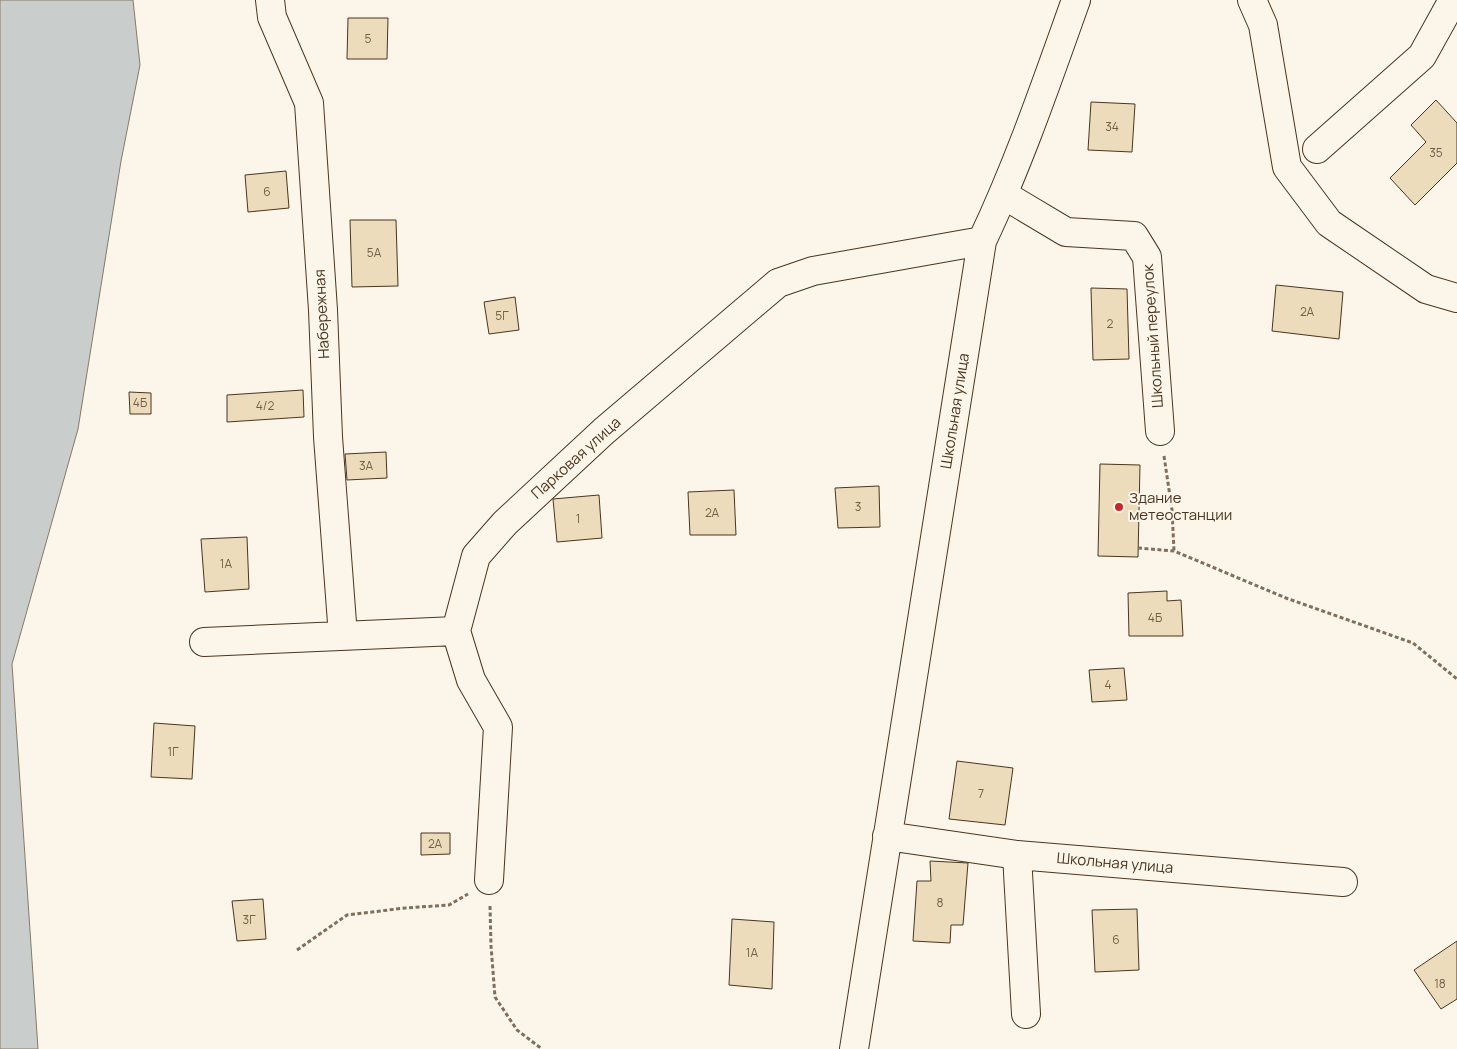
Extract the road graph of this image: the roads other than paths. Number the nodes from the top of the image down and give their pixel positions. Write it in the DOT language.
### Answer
graph roads {
  1 [pos="270,0"];
  2 [pos="1076,0"];
  3 [pos="1252,0"];
  4 [pos="1453,0"];
  5 [pos="1317,149"];
  6 [pos="1004,195"];
  7 [pos="982,241"];
  8 [pos="1457,298"];
  9 [pos="1160,431"];
  10 [pos="456,631"];
  11 [pos="343,636"];
  12 [pos="204,642"];
  13 [pos="887,836"];
  14 [pos="1017,855"];
  15 [pos="489,880"];
  16 [pos="1343,882"];
  17 [pos="1026,1014"];
  18 [pos="854,1049"];
  1 -- 11 [label="street, Набережная"];
  2 -- 6 [label="street, Школьная улица"];
  3 -- 8 [label="street"];
  4 -- 5 [label="street"];
  6 -- 7 [label="street, Школьная улица"];
  6 -- 9 [label="street, Школьный переулок"];
  7 -- 10 [label="street, Парковая улица"];
  7 -- 13 [label="street, Школьная улица"];
  10 -- 11 [label="street"];
  10 -- 15 [label="street"];
  11 -- 12 [label="street"];
  13 -- 14 [label="street, Школьная улица"];
  13 -- 18 [label="street, Школьная улица"];
  14 -- 16 [label="street, Школьная улица"];
  14 -- 17 [label="street"];
}
